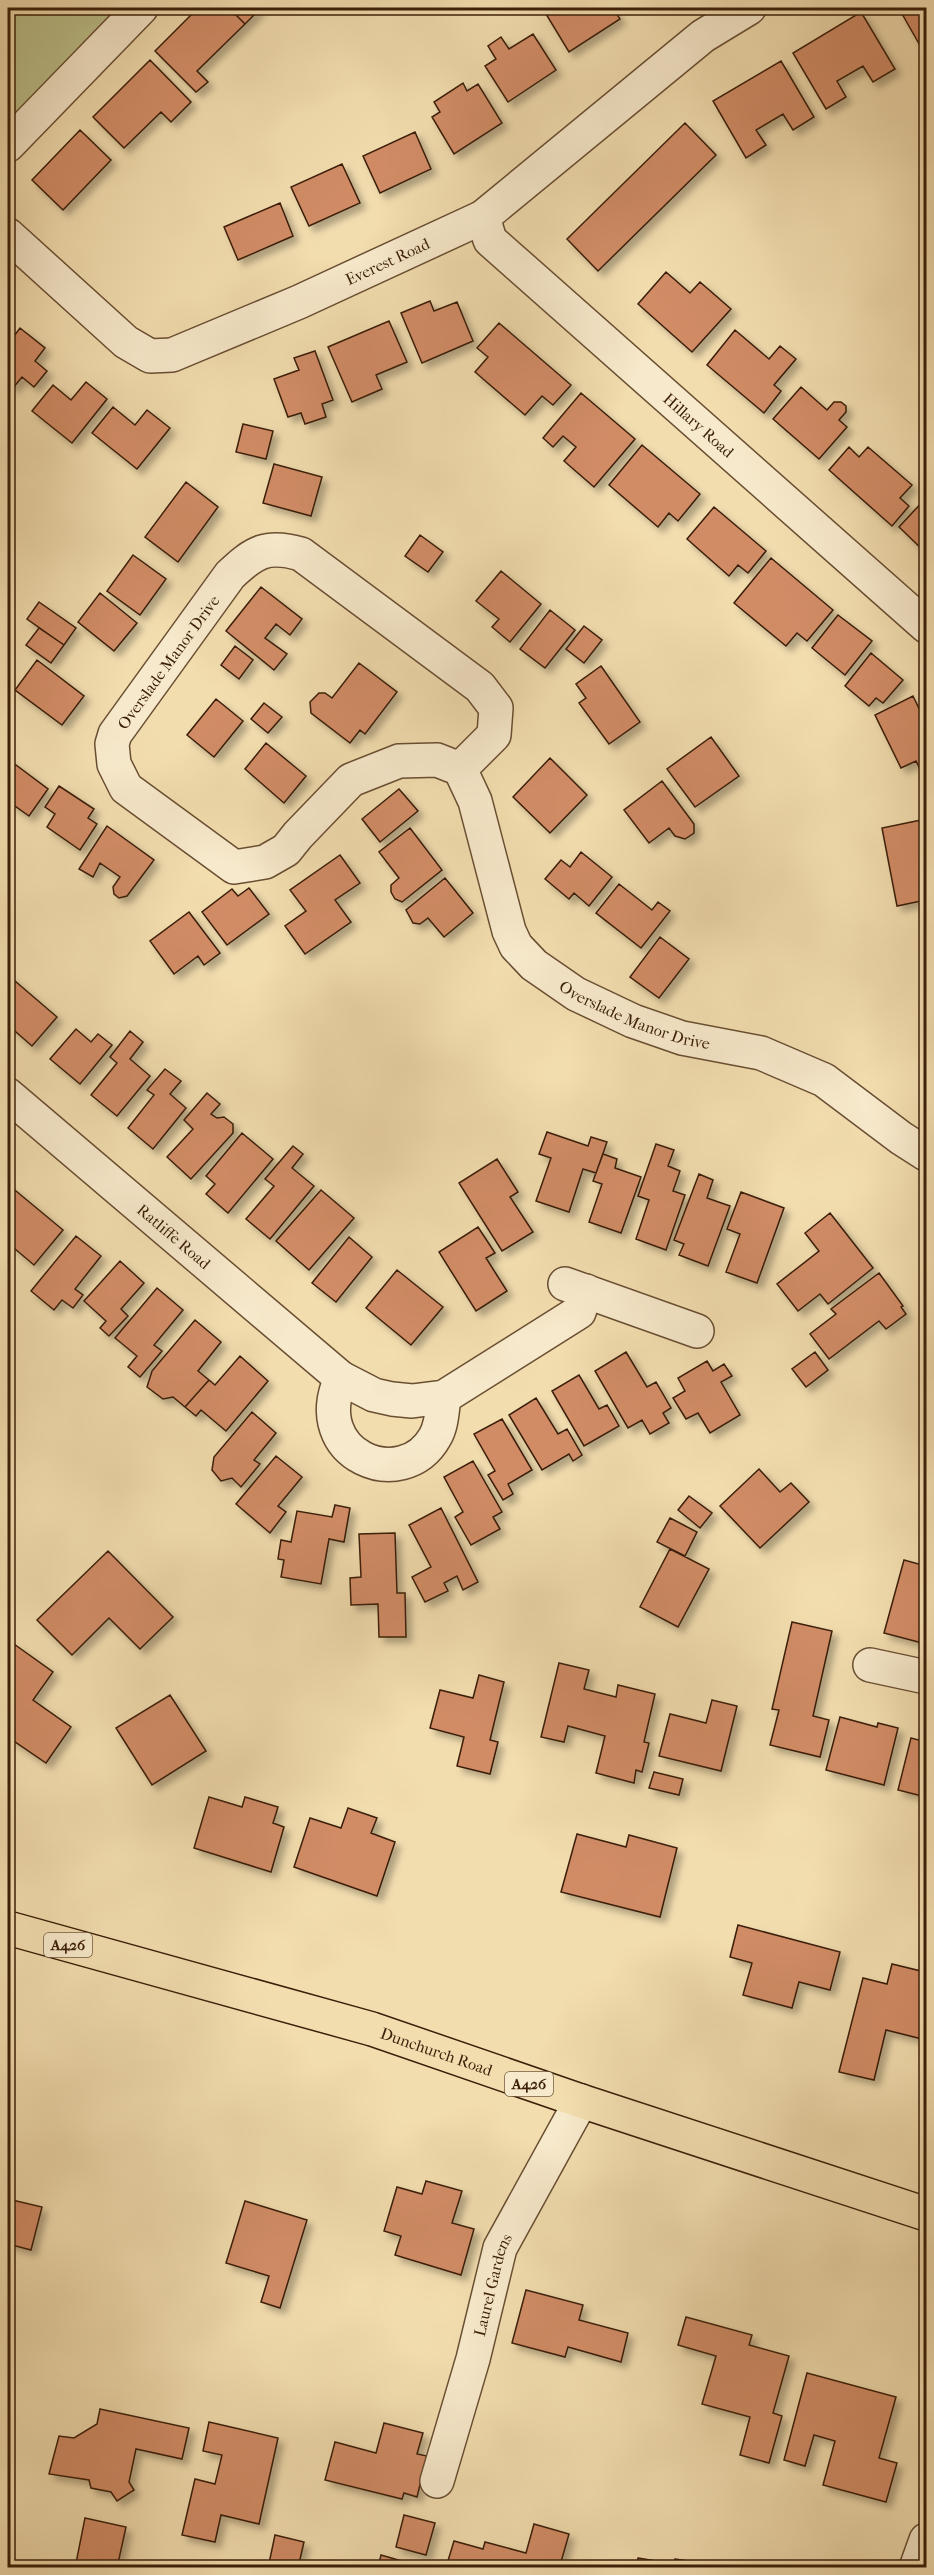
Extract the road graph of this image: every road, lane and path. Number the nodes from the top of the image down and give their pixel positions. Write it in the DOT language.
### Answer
graph roads {
  1 [pos="141,8"];
  2 [pos="749,8"];
  3 [pos="8,145"];
  4 [pos="483,217"];
  5 [pos="8,235"];
  6 [pos="927,626"];
  7 [pos="460,769"];
  8 [pos="8,1095"];
  9 [pos="927,1154"];
  10 [pos="697,1331"];
  11 [pos="341,1377"];
  12 [pos="444,1397"];
  13 [pos="870,1665"];
  14 [pos="927,1677"];
  15 [pos="8,1928"];
  16 [pos="581,2101"];
  17 [pos="927,2214"];
  18 [pos="437,2481"];
  19 [pos="927,2540"];
  20 [pos="916,2568"];
  1 -- 3 [label="street"];
  2 -- 4 [label="street, Everest Road"];
  4 -- 5 [label="street, Everest Road"];
  4 -- 6 [label="street, Hillary Road"];
  7 -- 7 [label="street, Overslade Manor Drive"];
  7 -- 9 [label="street, Overslade Manor Drive"];
  8 -- 11 [label="street, Ratliffe Road"];
  10 -- 12 [label="street, Ratliffe Road"];
  11 -- 12 [label="street, Ratliffe Road"];
  11 -- 12 [label="street"];
  13 -- 14 [label="street"];
  15 -- 16 [label="highway, Dunchurch Road / A426"];
  16 -- 17 [label="highway, Dunchurch Road / A426"];
  16 -- 18 [label="street, Laurel Gardens"];
  19 -- 20 [label="street"];
}
